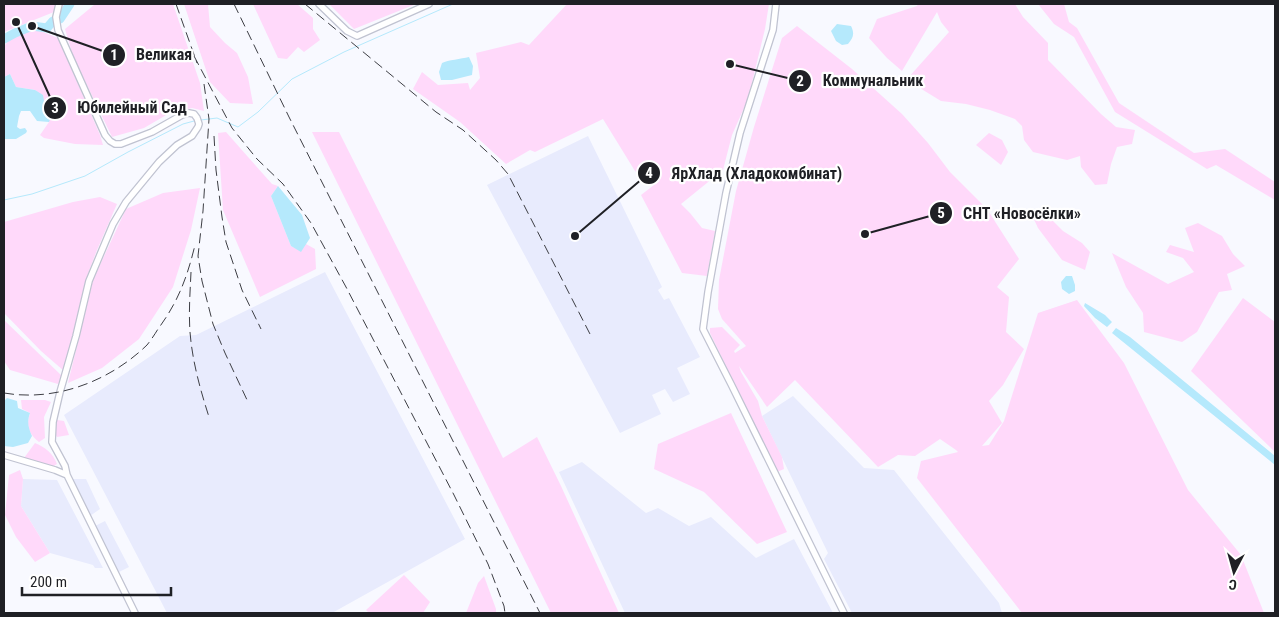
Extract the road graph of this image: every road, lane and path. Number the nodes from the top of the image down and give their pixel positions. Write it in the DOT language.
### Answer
graph roads {
  1 [pos="59,4"];
  2 [pos="319,4"];
  3 [pos="429,4"];
  4 [pos="776,4"];
  5 [pos="4,455"];
  6 [pos="67,475"];
  7 [pos="135,613"];
  8 [pos="844,613"];
  1 -- 6 [label="street"];
  2 -- 3 [label="street"];
  4 -- 8 [label="street"];
  5 -- 6 [label="street"];
  6 -- 7 [label="street"];
}
